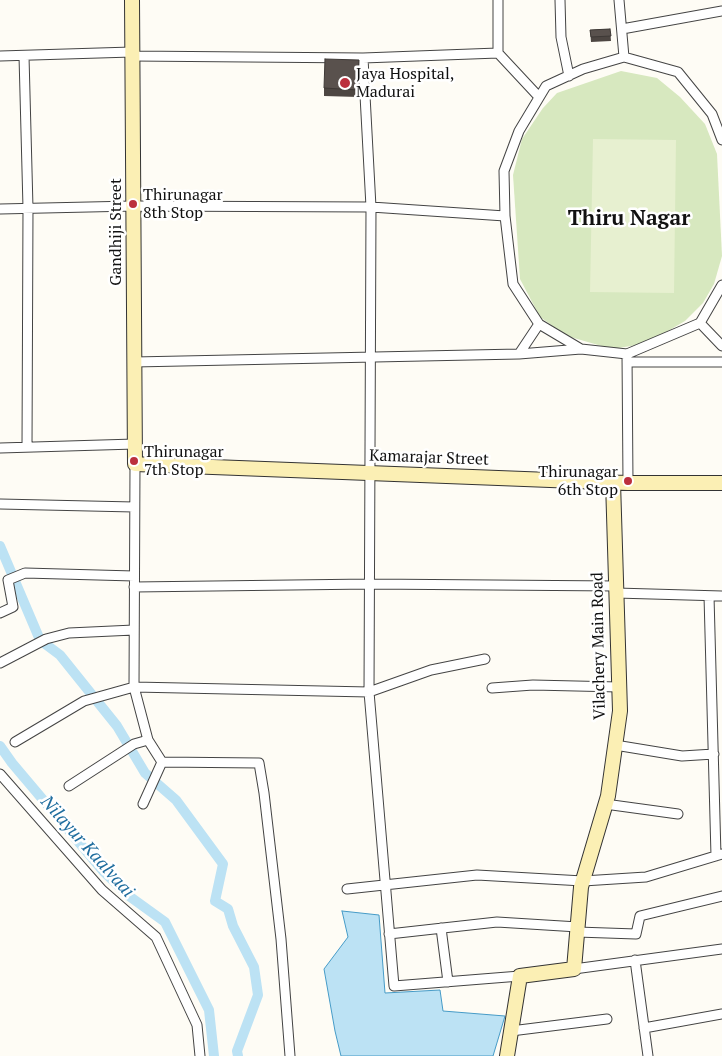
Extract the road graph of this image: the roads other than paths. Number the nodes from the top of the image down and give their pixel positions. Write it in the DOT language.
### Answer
graph roads {
  1 [pos="132,0"];
  2 [pos="498,0"];
  3 [pos="560,0"];
  4 [pos="619,0"];
  5 [pos="722,10"];
  6 [pos="622,29"];
  7 [pos="498,53"];
  8 [pos="132,54"];
  9 [pos="0,56"];
  10 [pos="24,56"];
  11 [pos="624,57"];
  12 [pos="363,58"];
  13 [pos="569,76"];
  14 [pos="539,97"];
  15 [pos="722,140"];
  16 [pos="133,206"];
  17 [pos="371,207"];
  18 [pos="28,208"];
  19 [pos="0,209"];
  20 [pos="505,216"];
  21 [pos="722,285"];
  22 [pos="700,323"];
  23 [pos="539,324"];
  24 [pos="722,346"];
  25 [pos="581,349"];
  26 [pos="519,354"];
  27 [pos="371,358"];
  28 [pos="627,358"];
  29 [pos="134,362"];
  30 [pos="722,362"];
  31 [pos="135,444"];
  32 [pos="27,447"];
  33 [pos="0,448"];
  34 [pos="135,464"];
  35 [pos="372,473"];
  36 [pos="613,482"];
  37 [pos="628,483"];
  38 [pos="722,483"];
  39 [pos="0,504"];
  40 [pos="134,507"];
  41 [pos="134,576"];
  42 [pos="370,584"];
  43 [pos="134,587"];
  44 [pos="616,589"];
  45 [pos="710,596"];
  46 [pos="722,596"];
  47 [pos="0,613"];
  48 [pos="134,630"];
  49 [pos="485,659"];
  50 [pos="0,663"];
  51 [pos="134,687"];
  52 [pos="619,687"];
  53 [pos="492,688"];
  54 [pos="369,692"];
  55 [pos="148,740"];
  56 [pos="15,742"];
  57 [pos="615,745"];
  58 [pos="714,754"];
  59 [pos="162,762"];
  60 [pos="0,774"];
  61 [pos="718,776"];
  62 [pos="69,786"];
  63 [pos="143,804"];
  64 [pos="605,804"];
  65 [pos="678,814"];
  66 [pos="719,855"];
  67 [pos="583,880"];
  68 [pos="385,885"];
  69 [pos="347,889"];
  70 [pos="722,896"];
  71 [pos="441,928"];
  72 [pos="578,929"];
  73 [pos="389,934"];
  74 [pos="722,949"];
  75 [pos="636,960"];
  76 [pos="574,969"];
  77 [pos="520,976"];
  78 [pos="448,982"];
  79 [pos="722,1014"];
  80 [pos="607,1019"];
  81 [pos="644,1028"];
  82 [pos="511,1030"];
  83 [pos="200,1056"];
  84 [pos="290,1056"];
  85 [pos="507,1056"];
  86 [pos="648,1056"];
  1 -- 8 [label="main road, Gandhiji Street"];
  2 -- 7 [label="street"];
  3 -- 13 [label="street"];
  4 -- 6 [label="street"];
  5 -- 6 [label="street"];
  6 -- 11 [label="street"];
  7 -- 12 [label="street"];
  7 -- 14 [label="street"];
  8 -- 10 [label="street"];
  8 -- 12 [label="street"];
  8 -- 16 [label="main road, Gandhiji Street"];
  9 -- 10 [label="street"];
  10 -- 18 [label="street"];
  11 -- 13 [label="street"];
  11 -- 15 [label="street"];
  12 -- 17 [label="street"];
  13 -- 14 [label="street"];
  14 -- 20 [label="street"];
  16 -- 17 [label="street"];
  16 -- 18 [label="street"];
  16 -- 29 [label="main road, Gandhiji Street"];
  17 -- 20 [label="street"];
  17 -- 27 [label="street"];
  18 -- 19 [label="street"];
  18 -- 32 [label="street"];
  20 -- 23 [label="street"];
  21 -- 22 [label="street"];
  22 -- 24 [label="street"];
  22 -- 28 [label="street"];
  23 -- 25 [label="street"];
  23 -- 26 [label="street"];
  25 -- 26 [label="street"];
  25 -- 28 [label="street"];
  26 -- 27 [label="street"];
  27 -- 29 [label="street"];
  27 -- 35 [label="street"];
  28 -- 30 [label="street"];
  28 -- 37 [label="street"];
  29 -- 31 [label="main road, Gandhiji Street"];
  31 -- 32 [label="street"];
  31 -- 34 [label="main road, Gandhiji Street"];
  32 -- 33 [label="street"];
  34 -- 35 [label="main road, Kamarajar Street"];
  34 -- 40 [label="street"];
  35 -- 36 [label="main road, Kamarajar Street"];
  35 -- 42 [label="street"];
  36 -- 37 [label="main road, Kamarajar Street"];
  36 -- 44 [label="main road, Vilachery Main Road"];
  37 -- 38 [label="main road, Kamarajar Street"];
  39 -- 40 [label="street"];
  40 -- 41 [label="street"];
  41 -- 43 [label="street"];
  41 -- 47 [label="street"];
  42 -- 43 [label="street"];
  42 -- 44 [label="street"];
  42 -- 54 [label="street"];
  43 -- 48 [label="street"];
  44 -- 45 [label="street"];
  44 -- 52 [label="main road, Vilachery Main Road"];
  45 -- 46 [label="street"];
  45 -- 58 [label="street"];
  48 -- 50 [label="street"];
  48 -- 51 [label="street"];
  49 -- 54 [label="street"];
  51 -- 54 [label="street"];
  51 -- 55 [label="street"];
  51 -- 56 [label="street"];
  52 -- 53 [label="street"];
  52 -- 57 [label="main road, Vilachery Main Road"];
  54 -- 68 [label="street"];
  55 -- 59 [label="street"];
  55 -- 62 [label="street"];
  57 -- 58 [label="street"];
  57 -- 64 [label="main road, Vilachery Main Road"];
  58 -- 61 [label="street"];
  59 -- 63 [label="street"];
  59 -- 84 [label="street"];
  60 -- 83 [label="street"];
  61 -- 66 [label="street"];
  64 -- 65 [label="street"];
  64 -- 67 [label="main road, Vilachery Main Road"];
  66 -- 67 [label="street"];
  67 -- 68 [label="street"];
  67 -- 72 [label="main road, Vilachery Main Road"];
  68 -- 69 [label="street"];
  68 -- 73 [label="street"];
  70 -- 72 [label="street"];
  71 -- 72 [label="street"];
  71 -- 73 [label="street"];
  71 -- 78 [label="street"];
  72 -- 76 [label="main road, Vilachery Main Road"];
  73 -- 78 [label="street"];
  74 -- 75 [label="street"];
  75 -- 76 [label="street"];
  75 -- 81 [label="street"];
  76 -- 77 [label="main road"];
  77 -- 78 [label="street"];
  77 -- 82 [label="main road"];
  79 -- 81 [label="street"];
  80 -- 82 [label="street"];
  81 -- 86 [label="street"];
  82 -- 85 [label="main road"];
}
